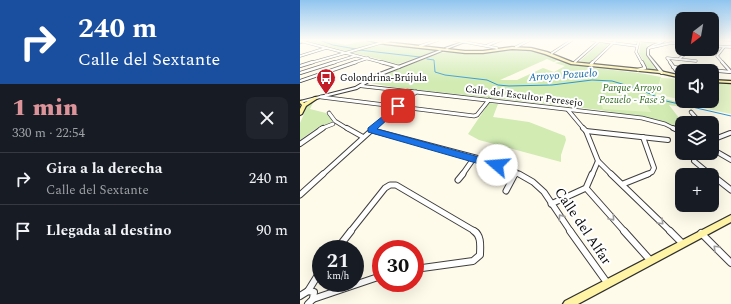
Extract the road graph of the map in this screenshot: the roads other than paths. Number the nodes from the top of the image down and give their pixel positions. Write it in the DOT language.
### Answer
graph roads {
  1 [pos="342,54"];
  2 [pos="353,54"];
  3 [pos="431,54"];
  4 [pos="549,54"];
  5 [pos="584,54"];
  6 [pos="601,54"];
  7 [pos="637,54"];
  8 [pos="648,54"];
  9 [pos="718,54"];
  10 [pos="357,55"];
  11 [pos="683,56"];
  12 [pos="689,57"];
  13 [pos="368,58"];
  14 [pos="679,59"];
  15 [pos="687,60"];
  16 [pos="696,61"];
  17 [pos="575,62"];
  18 [pos="591,64"];
  19 [pos="300,66"];
  20 [pos="399,67"];
  21 [pos="673,67"];
  22 [pos="675,69"];
  23 [pos="638,70"];
  24 [pos="731,72"];
  25 [pos="300,73"];
  26 [pos="659,73"];
  27 [pos="675,75"];
  28 [pos="300,81"];
  29 [pos="719,81"];
  30 [pos="731,82"];
  31 [pos="361,86"];
  32 [pos="341,92"];
  33 [pos="416,92"];
  34 [pos="321,97"];
  35 [pos="316,98"];
  36 [pos="337,99"];
  37 [pos="489,100"];
  38 [pos="301,102"];
  39 [pos="398,106"];
  40 [pos="567,110"];
  41 [pos="576,111"];
  42 [pos="691,112"];
  43 [pos="329,113"];
  44 [pos="300,114"];
  45 [pos="573,115"];
  46 [pos="695,116"];
  47 [pos="332,124"];
  48 [pos="675,129"];
  49 [pos="371,130"];
  50 [pos="586,131"];
  51 [pos="730,133"];
  52 [pos="719,136"];
  53 [pos="363,137"];
  54 [pos="643,137"];
  55 [pos="668,140"];
  56 [pos="300,144"];
  57 [pos="719,153"];
  58 [pos="474,158"];
  59 [pos="731,160"];
  60 [pos="598,161"];
  61 [pos="694,161"];
  62 [pos="703,168"];
  63 [pos="516,172"];
  64 [pos="458,180"];
  65 [pos="719,181"];
  66 [pos="623,184"];
  67 [pos="586,188"];
  68 [pos="731,190"];
  69 [pos="506,192"];
  70 [pos="300,195"];
  71 [pos="551,204"];
  72 [pos="729,219"];
  73 [pos="701,233"];
  74 [pos="344,240"];
  75 [pos="682,243"];
  76 [pos="650,260"];
  77 [pos="731,263"];
  78 [pos="424,269"];
  79 [pos="372,279"];
  80 [pos="608,284"];
  81 [pos="312,285"];
  82 [pos="308,291"];
  83 [pos="300,296"];
  84 [pos="313,299"];
  85 [pos="308,304"];
  86 [pos="568,304"];
  1 -- 19 [label="street"];
  2 -- 10 [label="street"];
  3 -- 20 [label="street"];
  4 -- 26 [label="main road"];
  5 -- 17 [label="street"];
  6 -- 18 [label="street"];
  7 -- 23 [label="street"];
  8 -- 26 [label="street"];
  9 -- 24 [label="street"];
  10 -- 13 [label="street"];
  10 -- 25 [label="street"];
  11 -- 14 [label="street"];
  12 -- 15 [label="street"];
  13 -- 20 [label="street"];
  13 -- 28 [label="street"];
  14 -- 15 [label="street"];
  14 -- 21 [label="street"];
  15 -- 16 [label="street"];
  20 -- 31 [label="street"];
  21 -- 22 [label="street"];
  21 -- 24 [label="street"];
  26 -- 27 [label="main road"];
  29 -- 30 [label="main road"];
  31 -- 32 [label="street"];
  31 -- 33 [label="street, Calle del Escultor Peresejo"];
  32 -- 34 [label="street"];
  32 -- 36 [label="street"];
  33 -- 37 [label="street, Calle del Escultor Peresejo"];
  33 -- 39 [label="street"];
  34 -- 35 [label="street"];
  34 -- 36 [label="street"];
  35 -- 38 [label="main road"];
  36 -- 39 [label="street"];
  37 -- 39 [label="street"];
  37 -- 40 [label="street, Calle del Escultor Peresejo"];
  38 -- 44 [label="main road"];
  39 -- 49 [label="street"];
  40 -- 41 [label="street, Calle del Escultor Peresejo"];
  40 -- 45 [label="street"];
  41 -- 45 [label="street"];
  41 -- 48 [label="street, Calle del Escultor Peresejo"];
  42 -- 46 [label="street"];
  43 -- 53 [label="street"];
  45 -- 50 [label="street"];
  47 -- 56 [label="street"];
  49 -- 53 [label="street"];
  49 -- 58 [label="street, Calle del Alfar"];
  50 -- 54 [label="street"];
  50 -- 60 [label="street"];
  51 -- 52 [label="street"];
  53 -- 70 [label="street"];
  54 -- 55 [label="street"];
  54 -- 66 [label="street"];
  57 -- 59 [label="street"];
  58 -- 63 [label="street, Calle del Alfar"];
  58 -- 64 [label="street"];
  60 -- 66 [label="street"];
  60 -- 67 [label="street"];
  61 -- 62 [label="street"];
  63 -- 69 [label="street"];
  63 -- 71 [label="street, Calle del Alfar"];
  65 -- 68 [label="street"];
  66 -- 75 [label="street, one-way"];
  67 -- 71 [label="street"];
  67 -- 76 [label="street, one-way"];
  80 -- 71 [label="street, Calle del Alfar, one-way"];
  72 -- 73 [label="main road"];
  73 -- 75 [label="main road"];
  77 -- 73 [label="street, one-way"];
  74 -- 78 [label="street"];
  75 -- 76 [label="main road"];
  76 -- 80 [label="main road"];
  79 -- 84 [label="street"];
  80 -- 86 [label="main road"];
  81 -- 82 [label="street"];
  82 -- 83 [label="street"];
  82 -- 84 [label="street"];
  84 -- 85 [label="street"];
}
